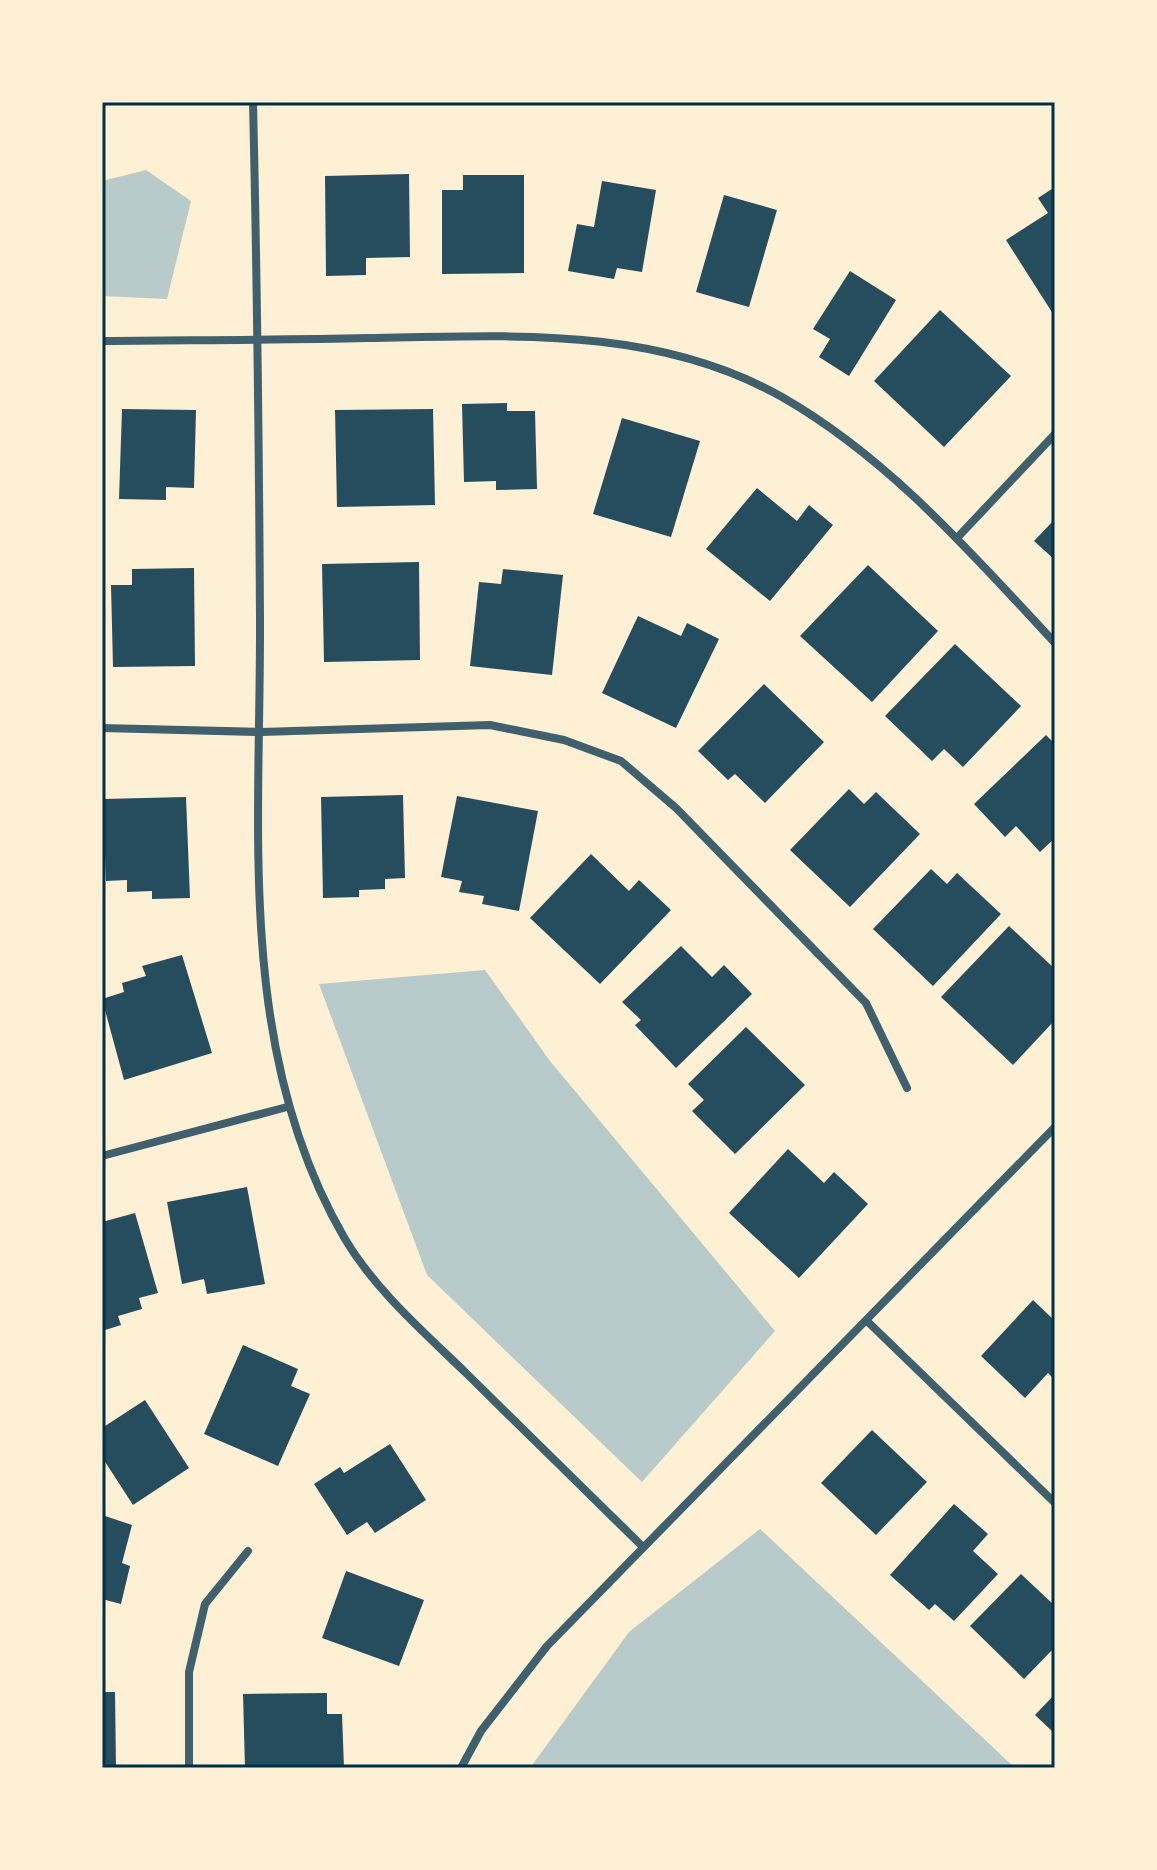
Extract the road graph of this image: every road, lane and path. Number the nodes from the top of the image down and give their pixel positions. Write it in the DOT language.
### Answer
graph roads {
  1 [pos="253,102"];
  2 [pos="259,340"];
  3 [pos="102,341"];
  4 [pos="1055,434"];
  5 [pos="957,538"];
  6 [pos="1055,643"];
  7 [pos="102,728"];
  8 [pos="261,732"];
  9 [pos="907,1088"];
  10 [pos="287,1107"];
  11 [pos="1055,1127"];
  12 [pos="102,1156"];
  13 [pos="867,1321"];
  14 [pos="1055,1502"];
  15 [pos="643,1547"];
  16 [pos="248,1551"];
  17 [pos="189,1768"];
  18 [pos="461,1768"];
  1 -- 2 [label="street"];
  2 -- 3 [label="street"];
  2 -- 5 [label="street"];
  2 -- 8 [label="street"];
  4 -- 5 [label="street"];
  5 -- 6 [label="street"];
  7 -- 8 [label="street"];
  8 -- 9 [label="street"];
  8 -- 10 [label="street"];
  10 -- 12 [label="street"];
  10 -- 15 [label="street"];
  11 -- 13 [label="street"];
  13 -- 14 [label="street"];
  13 -- 15 [label="street"];
  15 -- 18 [label="street"];
  16 -- 17 [label="street"];
}
